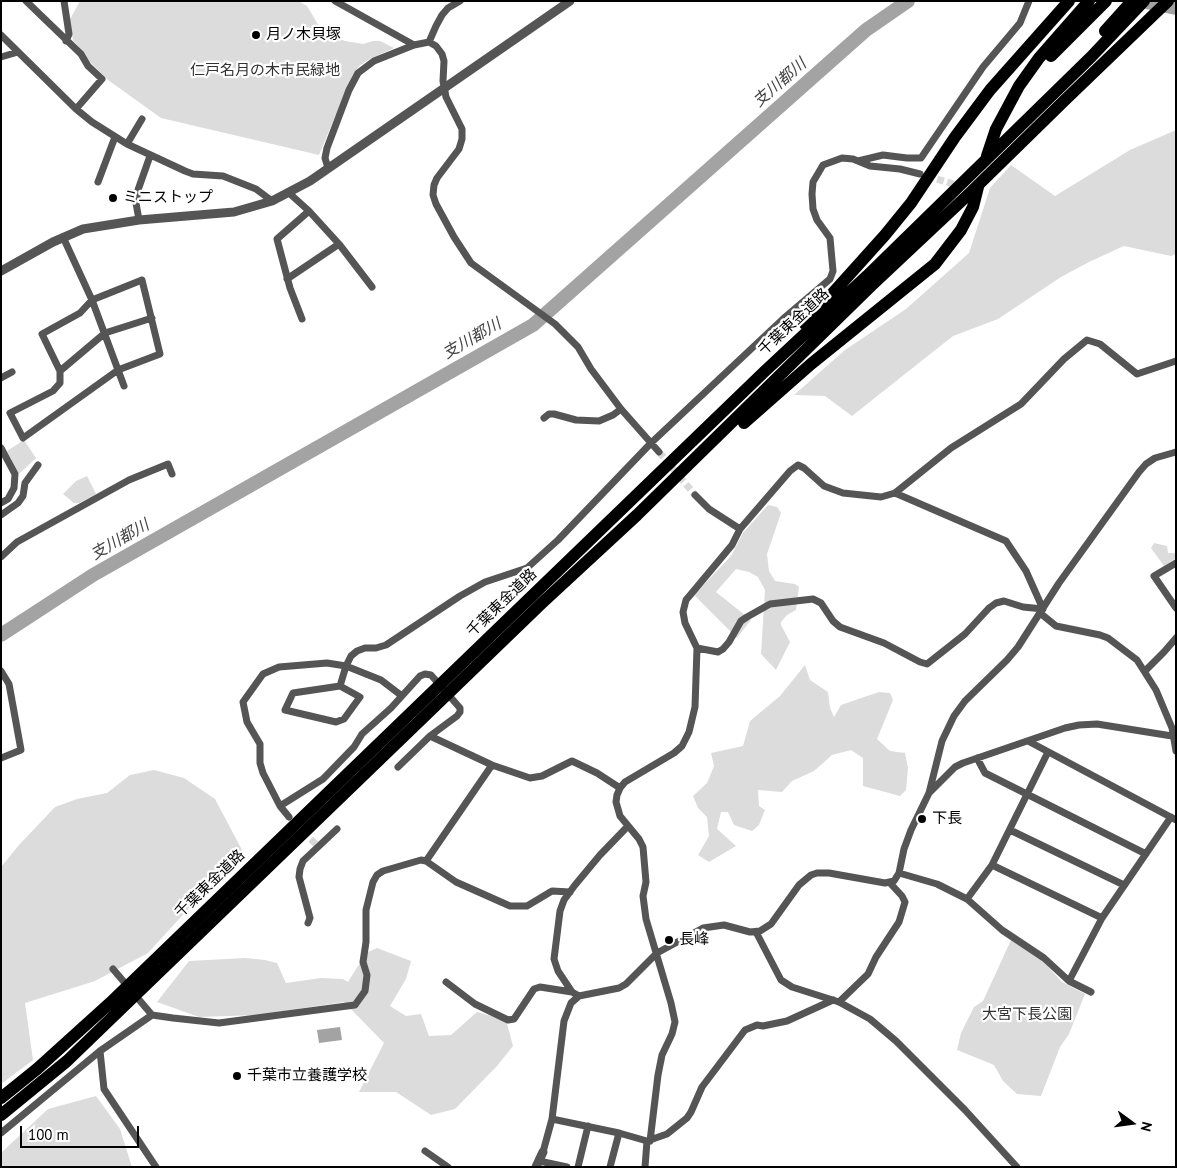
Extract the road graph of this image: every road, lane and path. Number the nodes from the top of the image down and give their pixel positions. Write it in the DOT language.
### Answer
graph roads {
  1 [pos="26,1"];
  2 [pos="64,1"];
  3 [pos="335,1"];
  4 [pos="460,1"];
  5 [pos="570,1"];
  6 [pos="1029,1"];
  7 [pos="1069,1"];
  8 [pos="1089,1"];
  9 [pos="1106,1"];
  10 [pos="1132,1"];
  11 [pos="1144,1"];
  12 [pos="1168,1"];
  13 [pos="1117,25"];
  14 [pos="1,36"];
  15 [pos="66,40"];
  16 [pos="429,42"];
  17 [pos="414,45"];
  18 [pos="18,52"];
  19 [pos="1,58"];
  20 [pos="1019,86"];
  21 [pos="444,87"];
  22 [pos="76,109"];
  23 [pos="142,119"];
  24 [pos="115,137"];
  25 [pos="127,144"];
  26 [pos="150,156"];
  27 [pos="858,161"];
  28 [pos="328,168"];
  29 [pos="920,174"];
  30 [pos="98,182"];
  31 [pos="289,193"];
  32 [pos="272,201"];
  33 [pos="309,211"];
  34 [pos="139,220"];
  35 [pos="63,237"];
  36 [pos="339,244"];
  37 [pos="1,271"];
  38 [pos="287,278"];
  39 [pos="372,287"];
  40 [pos="92,300"];
  41 [pos="152,318"];
  42 [pos="302,319"];
  43 [pos="105,333"];
  44 [pos="1176,361"];
  45 [pos="60,370"];
  46 [pos="118,370"];
  47 [pos="12,372"];
  48 [pos="764,372"];
  49 [pos="1,378"];
  50 [pos="124,386"];
  51 [pos="621,409"];
  52 [pos="544,418"];
  53 [pos="651,443"];
  54 [pos="1,448"];
  55 [pos="659,452"];
  56 [pos="1176,452"];
  57 [pos="38,465"];
  58 [pos="172,474"];
  59 [pos="895,493"];
  60 [pos="695,495"];
  61 [pos="1,503"];
  62 [pos="1,515"];
  63 [pos="637,515"];
  64 [pos="740,529"];
  65 [pos="1,557"];
  66 [pos="1176,563"];
  67 [pos="1176,608"];
  68 [pos="1042,611"];
  69 [pos="1176,638"];
  70 [pos="697,648"];
  71 [pos="346,666"];
  72 [pos="1,671"];
  73 [pos="1145,671"];
  74 [pos="340,686"];
  75 [pos="402,696"];
  76 [pos="1173,730"];
  77 [pos="430,736"];
  78 [pos="1028,741"];
  79 [pos="1176,751"];
  80 [pos="1048,752"];
  81 [pos="1,758"];
  82 [pos="977,758"];
  83 [pos="492,765"];
  84 [pos="398,767"];
  85 [pos="620,788"];
  86 [pos="929,793"];
  87 [pos="1028,794"];
  88 [pos="280,806"];
  89 [pos="289,818"];
  90 [pos="1174,818"];
  91 [pos="628,826"];
  92 [pos="337,829"];
  93 [pos="1010,830"];
  94 [pos="1146,854"];
  95 [pos="426,862"];
  96 [pos="992,865"];
  97 [pos="899,873"];
  98 [pos="890,883"];
  99 [pos="1124,885"];
  100 [pos="570,892"];
  101 [pos="967,899"];
  102 [pos="1102,918"];
  103 [pos="308,923"];
  104 [pos="756,932"];
  105 [pos="657,953"];
  106 [pos="113,969"];
  107 [pos="1068,981"];
  108 [pos="446,982"];
  109 [pos="572,992"];
  110 [pos="1091,992"];
  111 [pos="579,996"];
  112 [pos="836,1001"];
  113 [pos="152,1015"];
  114 [pos="100,1051"];
  115 [pos="1,1098"];
  116 [pos="1,1115"];
  117 [pos="552,1119"];
  118 [pos="588,1126"];
  119 [pos="1,1133"];
  120 [pos="620,1133"];
  121 [pos="649,1141"];
  122 [pos="425,1151"];
  123 [pos="543,1152"];
  124 [pos="538,1164"];
  125 [pos="156,1167"];
  126 [pos="448,1167"];
  127 [pos="566,1167"];
  128 [pos="578,1167"];
  129 [pos="610,1167"];
  130 [pos="644,1167"];
  131 [pos="1017,1167"];
  1 -- 15 [label="street"];
  2 -- 15 [label="street"];
  3 -- 17 [label="street"];
  4 -- 16 [label="street"];
  5 -- 21 [label="street"];
  6 -- 27 [label="street"];
  7 -- 48 [label="highway"];
  8 -- 20 [label="highway"];
  9 -- 20 [label="highway"];
  10 -- 13 [label="highway"];
  11 -- 13 [label="highway"];
  12 -- 63 [label="highway"];
  13 -- 48 [label="highway, 千葉東金道路"];
  14 -- 18 [label="street"];
  15 -- 22 [label="street"];
  16 -- 17 [label="street"];
  16 -- 21 [label="street"];
  17 -- 28 [label="street"];
  18 -- 19 [label="street"];
  18 -- 22 [label="street"];
  20 -- 63 [label="highway"];
  21 -- 28 [label="street"];
  21 -- 51 [label="street"];
  22 -- 24 [label="street"];
  23 -- 25 [label="street"];
  24 -- 25 [label="street"];
  24 -- 30 [label="street"];
  25 -- 26 [label="street"];
  26 -- 32 [label="street"];
  26 -- 34 [label="street"];
  27 -- 29 [label="street"];
  27 -- 53 [label="street"];
  28 -- 31 [label="street"];
  31 -- 32 [label="street"];
  31 -- 33 [label="street"];
  32 -- 34 [label="street"];
  33 -- 36 [label="street"];
  33 -- 38 [label="street"];
  34 -- 35 [label="street"];
  35 -- 37 [label="street"];
  35 -- 40 [label="street"];
  36 -- 38 [label="street"];
  36 -- 39 [label="street"];
  38 -- 42 [label="street"];
  40 -- 41 [label="street"];
  40 -- 43 [label="street"];
  40 -- 45 [label="street"];
  41 -- 43 [label="street"];
  41 -- 46 [label="street"];
  43 -- 45 [label="street"];
  43 -- 46 [label="street"];
  44 -- 59 [label="street"];
  45 -- 46 [label="street"];
  46 -- 50 [label="street"];
  47 -- 49 [label="street"];
  48 -- 115 [label="highway, 千葉東金道路"];
  51 -- 52 [label="street"];
  51 -- 53 [label="street"];
  53 -- 55 [label="street"];
  53 -- 71 [label="street"];
  54 -- 61 [label="street"];
  56 -- 68 [label="street"];
  57 -- 62 [label="street"];
  58 -- 65 [label="street"];
  59 -- 64 [label="street"];
  59 -- 68 [label="street"];
  60 -- 64 [label="street"];
  63 -- 116 [label="highway, 千葉東金道路"];
  64 -- 70 [label="street"];
  66 -- 67 [label="street"];
  68 -- 70 [label="street"];
  68 -- 73 [label="street"];
  68 -- 86 [label="street"];
  69 -- 73 [label="street"];
  70 -- 85 [label="street"];
  71 -- 74 [label="street"];
  71 -- 75 [label="street"];
  71 -- 88 [label="street"];
  72 -- 81 [label="street"];
  73 -- 76 [label="street"];
  74 -- 74 [label="street"];
  75 -- 77 [label="street"];
  75 -- 88 [label="street"];
  76 -- 78 [label="street"];
  76 -- 79 [label="street"];
  77 -- 83 [label="street"];
  77 -- 84 [label="street"];
  78 -- 80 [label="street"];
  78 -- 82 [label="street"];
  80 -- 87 [label="street"];
  80 -- 90 [label="street"];
  82 -- 86 [label="street"];
  82 -- 87 [label="street"];
  83 -- 85 [label="street"];
  83 -- 95 [label="street"];
  85 -- 91 [label="street"];
  86 -- 97 [label="street"];
  87 -- 93 [label="street"];
  87 -- 94 [label="street"];
  88 -- 89 [label="street"];
  90 -- 94 [label="street"];
  91 -- 100 [label="street"];
  91 -- 105 [label="street"];
  92 -- 103 [label="street"];
  93 -- 96 [label="street"];
  93 -- 99 [label="street"];
  94 -- 99 [label="street"];
  95 -- 100 [label="street"];
  95 -- 113 [label="street"];
  96 -- 101 [label="street"];
  96 -- 102 [label="street"];
  97 -- 98 [label="street"];
  97 -- 101 [label="street"];
  98 -- 104 [label="street"];
  98 -- 112 [label="street"];
  99 -- 102 [label="street"];
  100 -- 109 [label="street"];
  101 -- 107 [label="street"];
  102 -- 107 [label="street"];
  104 -- 105 [label="street"];
  104 -- 112 [label="street"];
  105 -- 111 [label="street"];
  105 -- 121 [label="street"];
  106 -- 113 [label="street"];
  107 -- 110 [label="street"];
  108 -- 109 [label="street"];
  109 -- 111 [label="street"];
  111 -- 117 [label="street"];
  112 -- 121 [label="street"];
  112 -- 131 [label="street"];
  113 -- 114 [label="street"];
  114 -- 119 [label="street"];
  114 -- 125 [label="street"];
  117 -- 118 [label="street"];
  117 -- 123 [label="street"];
  118 -- 120 [label="street"];
  118 -- 128 [label="street"];
  120 -- 121 [label="street"];
  120 -- 129 [label="street"];
  121 -- 130 [label="street"];
  122 -- 126 [label="street"];
  123 -- 124 [label="street"];
  124 -- 127 [label="street"];
}
